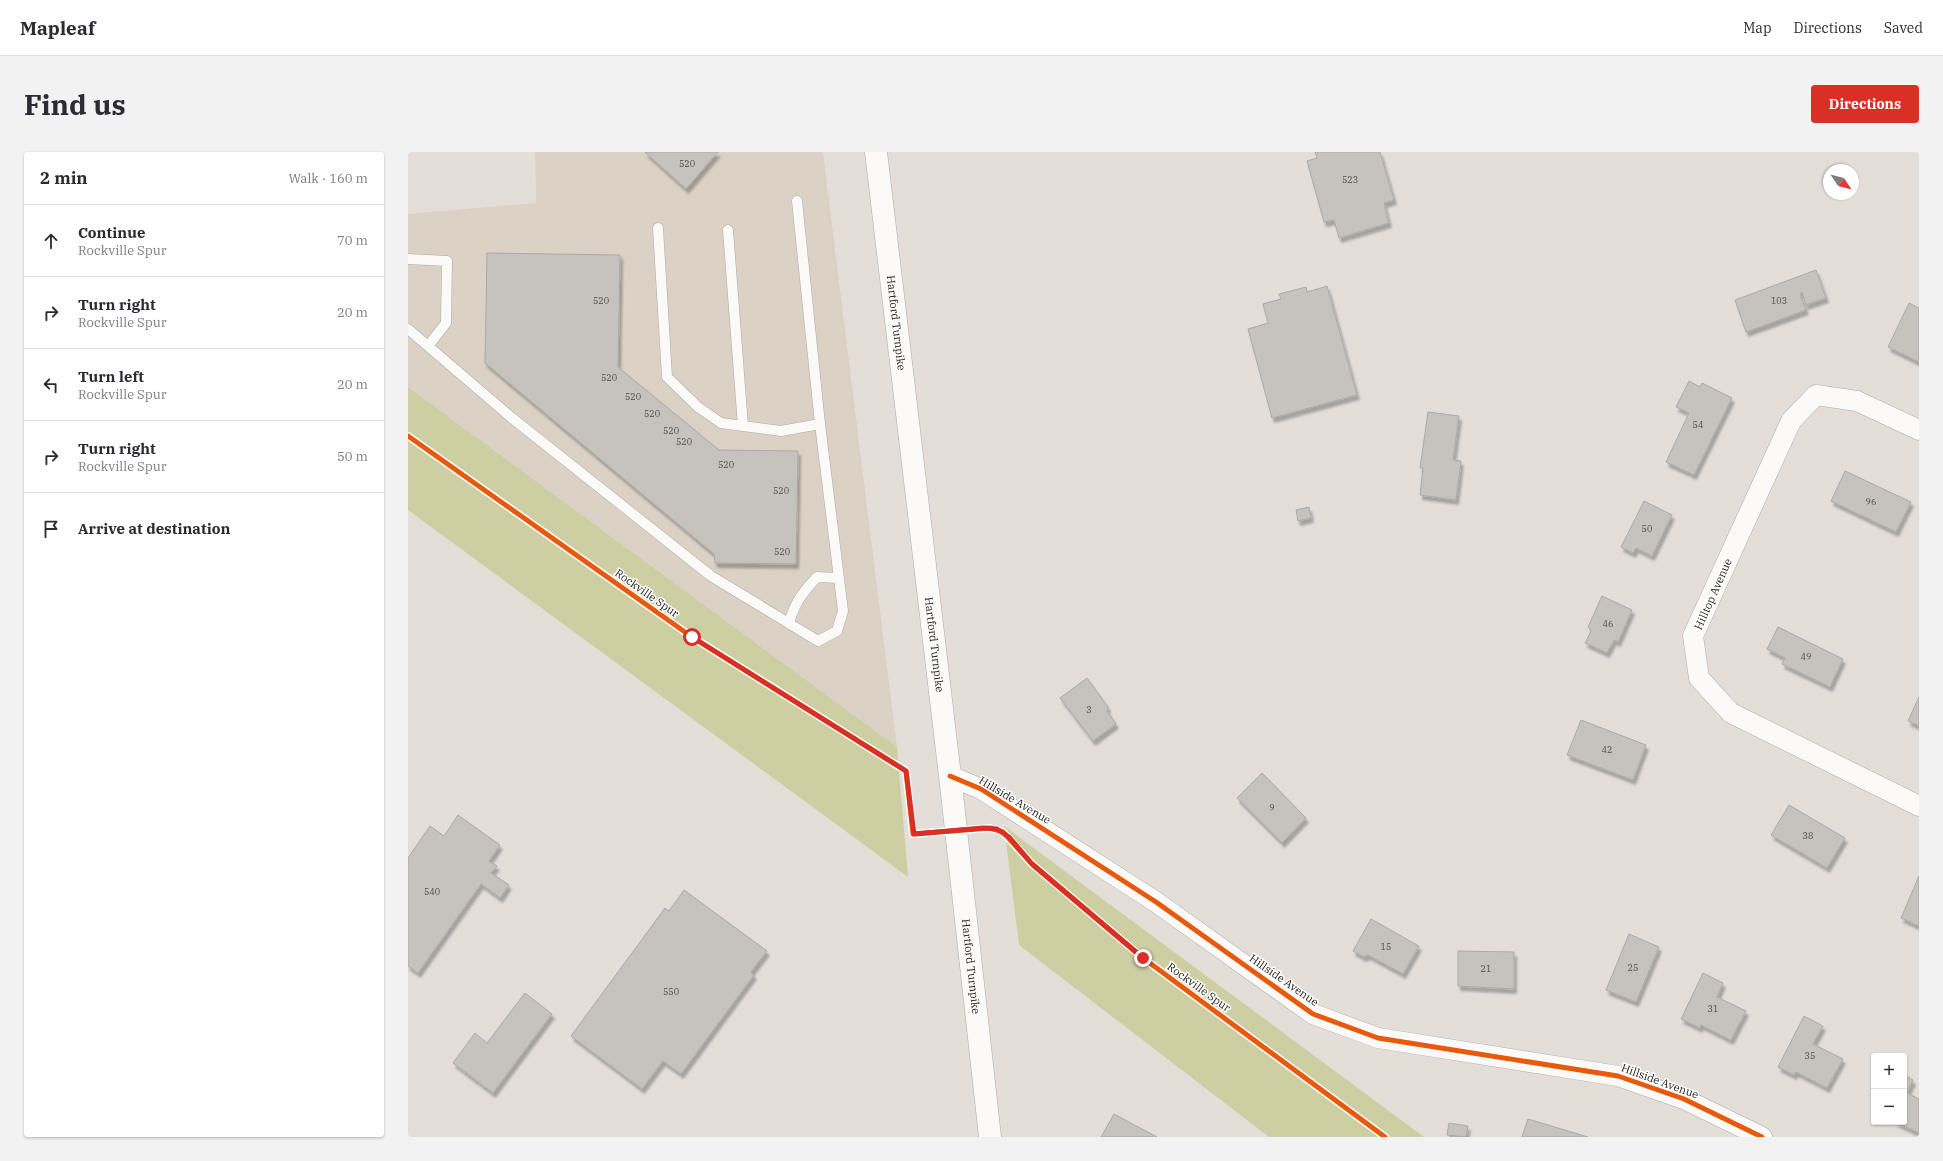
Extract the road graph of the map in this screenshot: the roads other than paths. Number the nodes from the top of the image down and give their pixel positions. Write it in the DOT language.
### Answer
graph roads {
  1 [pos="876,152"];
  2 [pos="797,201"];
  3 [pos="658,228"];
  4 [pos="728,230"];
  5 [pos="408,259"];
  6 [pos="408,329"];
  7 [pos="428,346"];
  8 [pos="820,424"];
  9 [pos="743,426"];
  10 [pos="1919,430"];
  11 [pos="839,578"];
  12 [pos="789,623"];
  13 [pos="950,776"];
  14 [pos="1919,806"];
  15 [pos="990,1137"];
  16 [pos="1762,1137"];
  1 -- 13 [label="main road, Hartford Turnpike"];
  2 -- 8 [label="lane"];
  3 -- 9 [label="lane"];
  4 -- 9 [label="lane"];
  5 -- 7 [label="lane"];
  6 -- 7 [label="lane"];
  7 -- 12 [label="lane"];
  8 -- 9 [label="lane"];
  8 -- 11 [label="lane"];
  10 -- 14 [label="street, Hilltop Avenue"];
  11 -- 12 [label="lane"];
  11 -- 12 [label="lane"];
  13 -- 15 [label="main road, Hartford Turnpike"];
  13 -- 16 [label="street, Hillside Avenue"];
}
